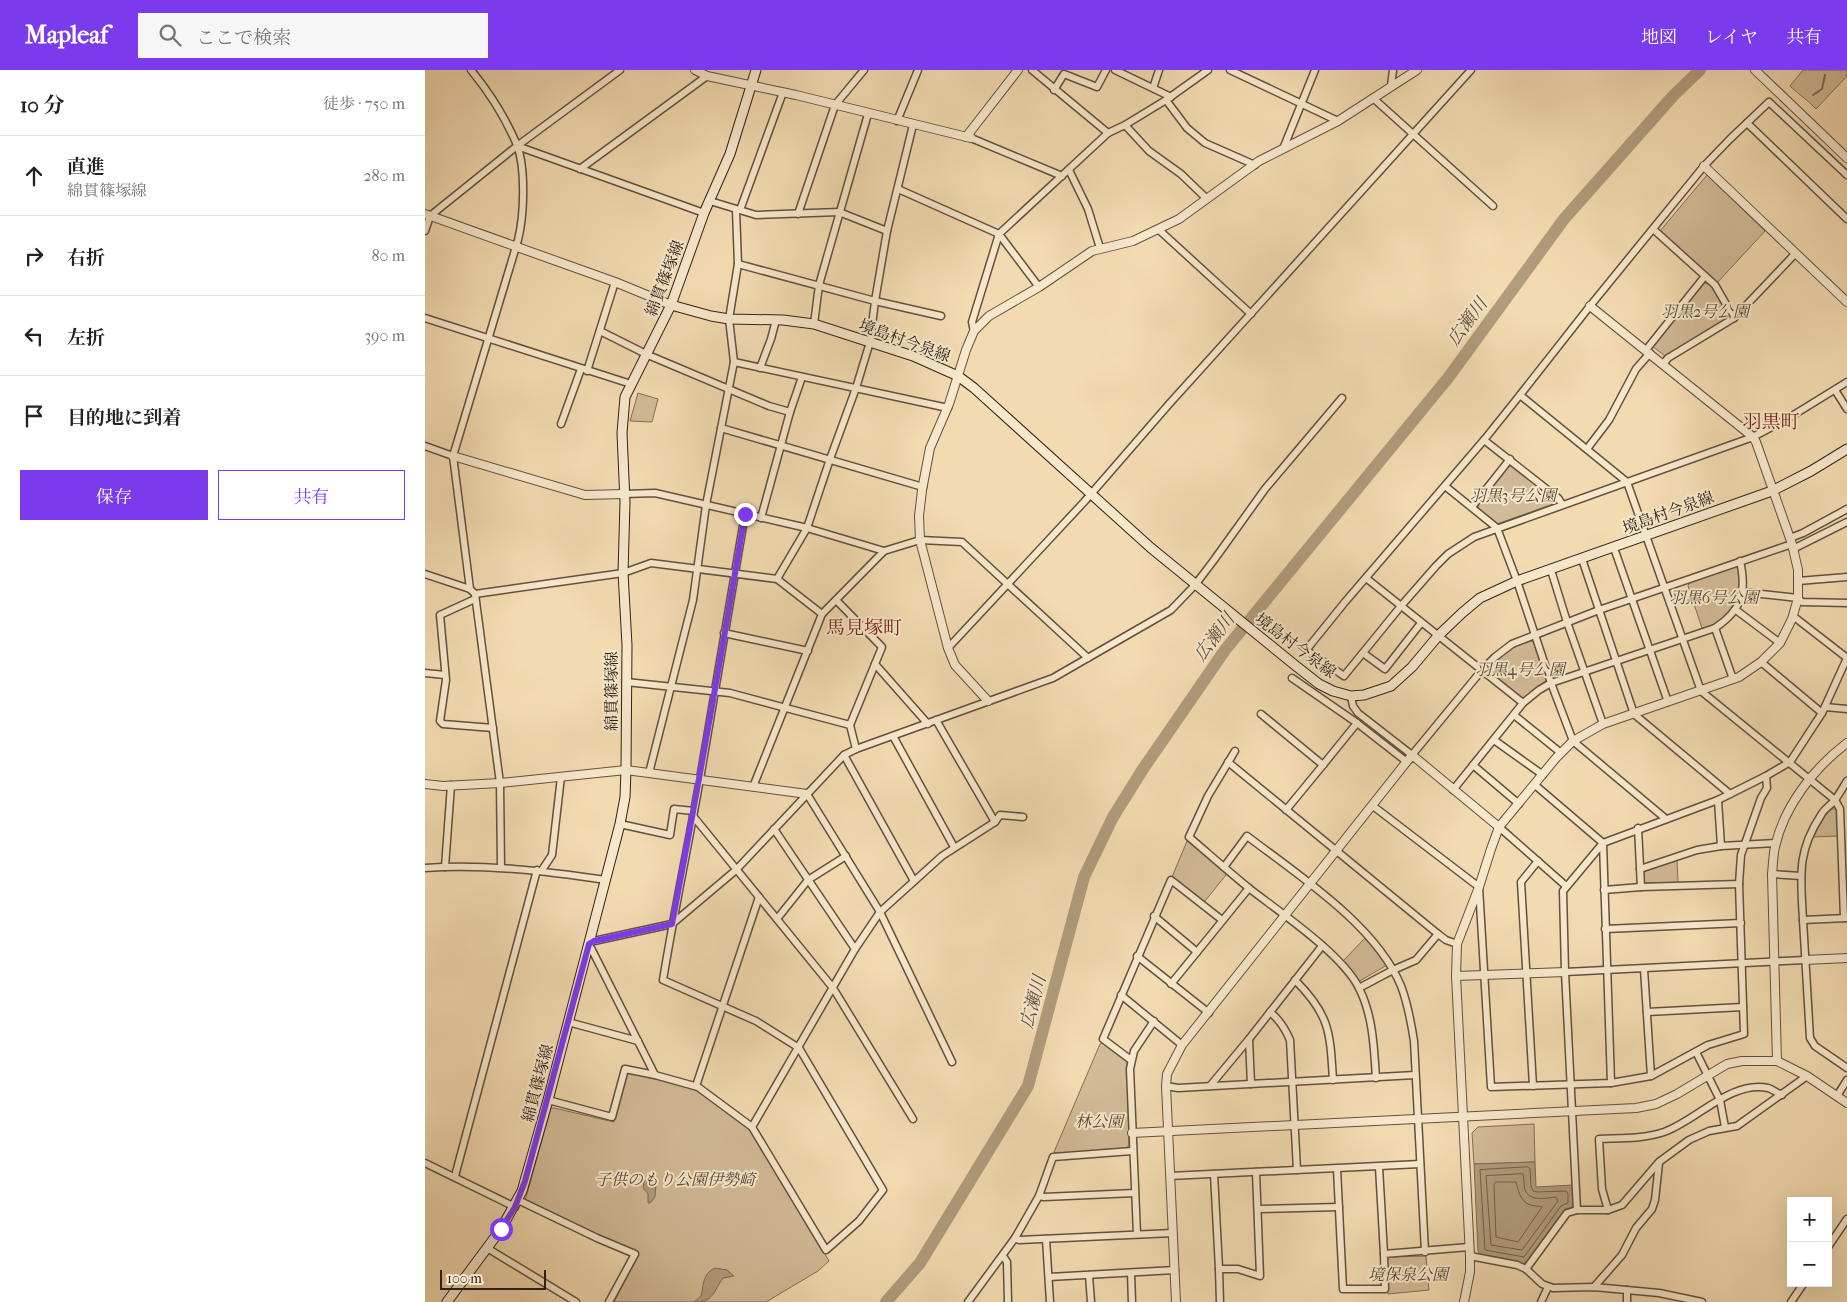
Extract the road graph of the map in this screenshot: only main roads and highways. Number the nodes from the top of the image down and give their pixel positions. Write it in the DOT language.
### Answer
graph roads {
  1 [pos="756,70"];
  2 [pos="671,305"];
  3 [pos="1847,449"];
  4 [pos="447,1302"];
  1 -- 2 [label="main road, 綿貫篠塚線"];
  2 -- 3 [label="main road, 境島村今泉線"];
  2 -- 4 [label="main road, 綿貫篠塚線"];
}
